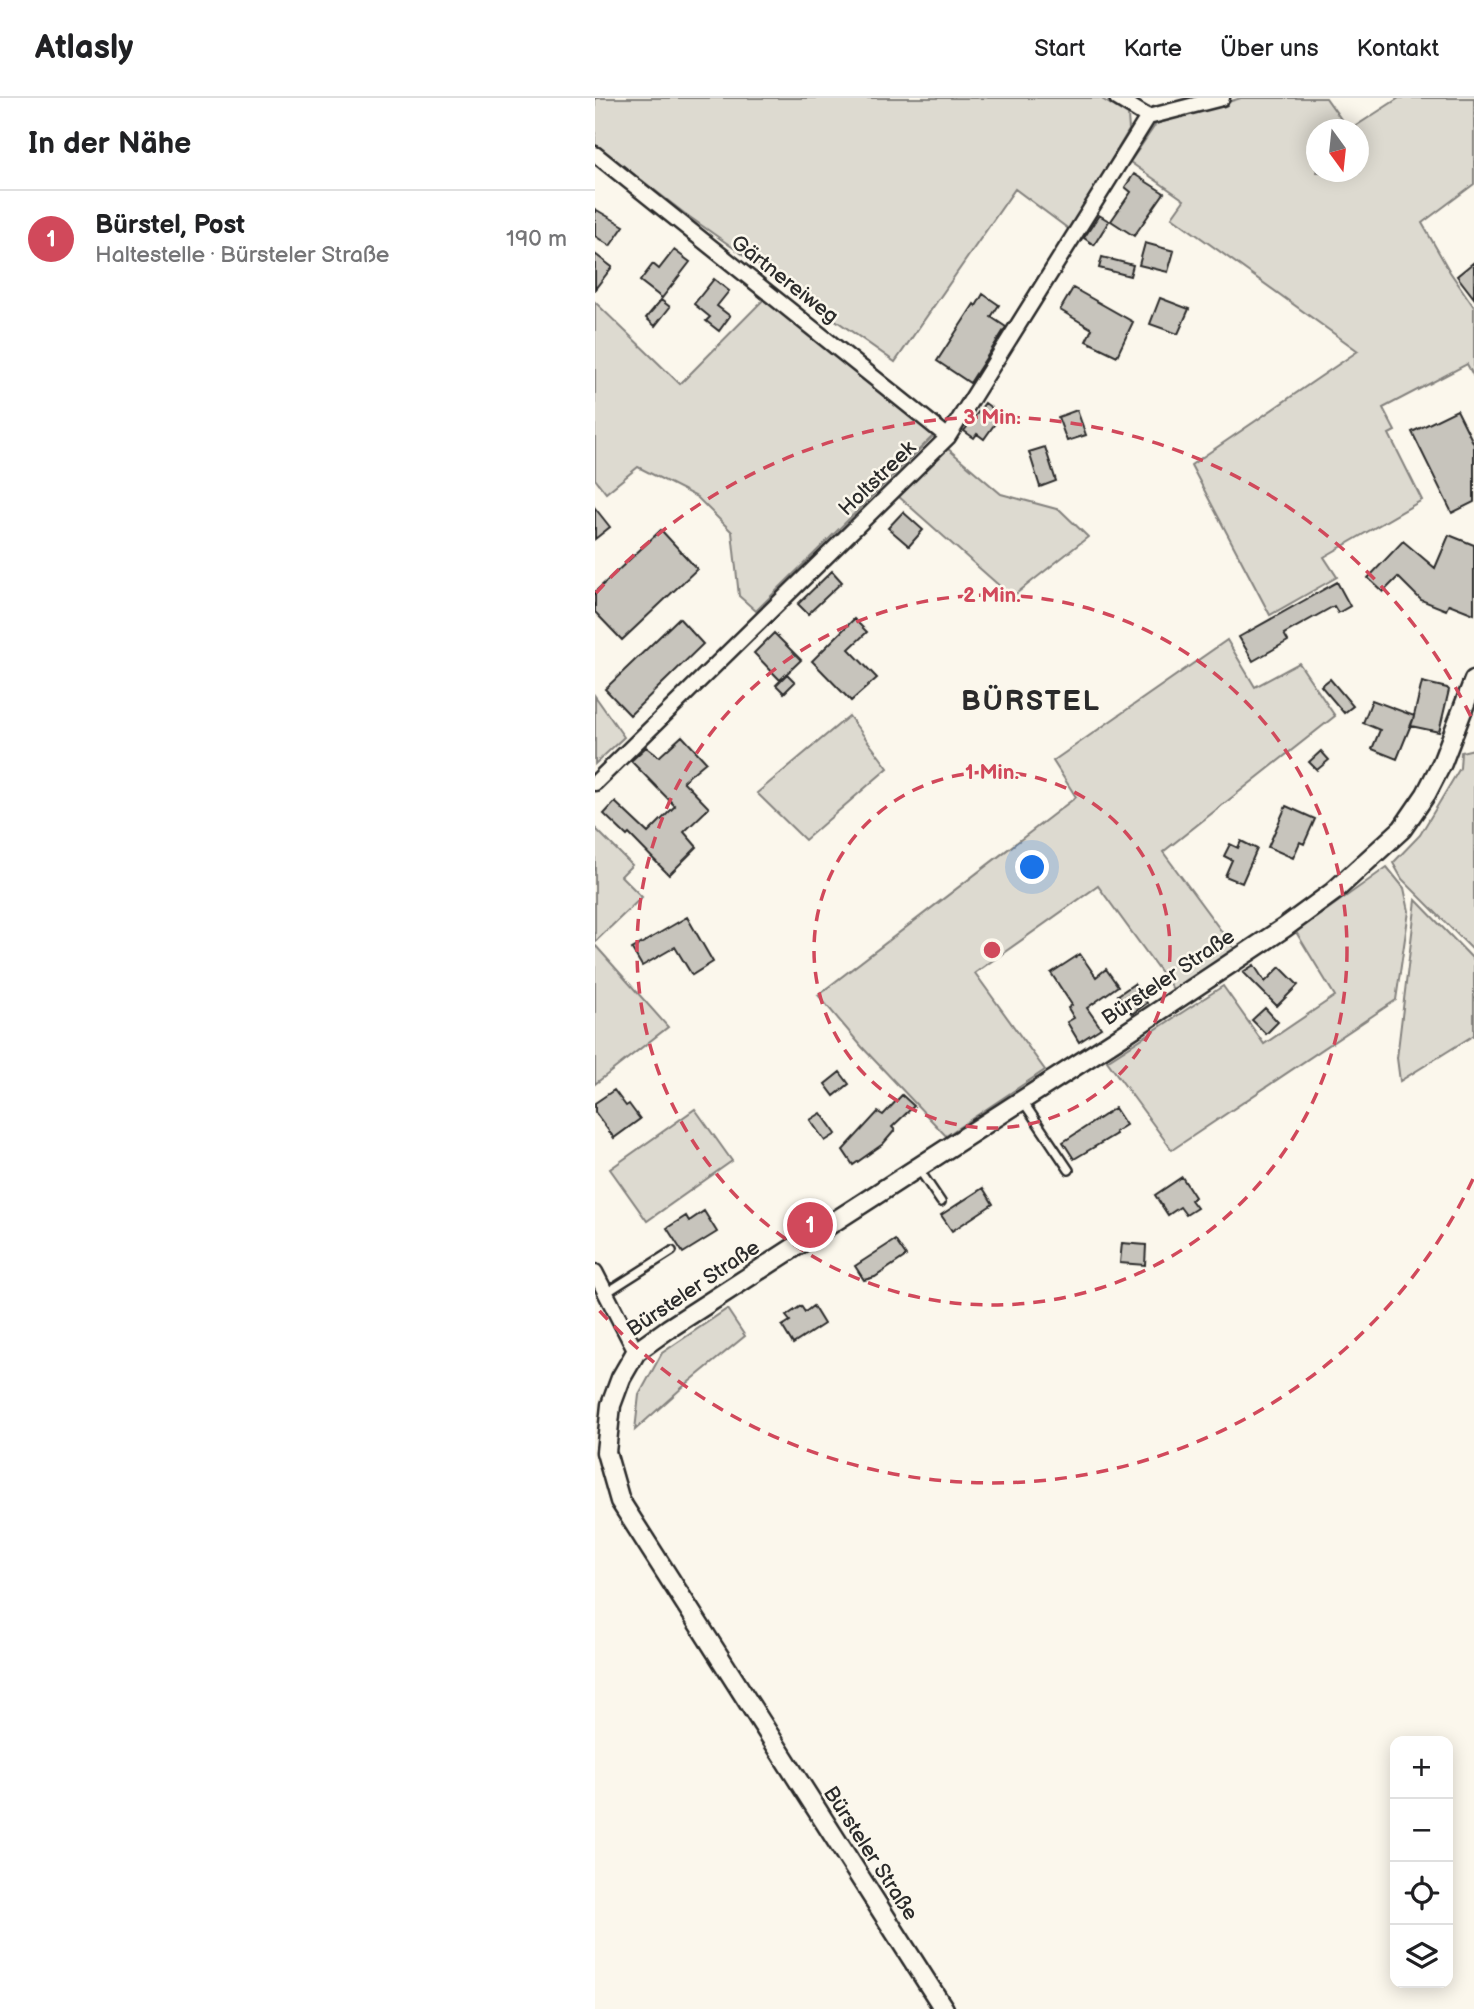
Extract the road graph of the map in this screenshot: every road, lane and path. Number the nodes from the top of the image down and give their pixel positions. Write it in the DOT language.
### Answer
graph roads {
  1 [pos="1117,98"];
  2 [pos="1222,98"];
  3 [pos="1148,117"];
  4 [pos="595,154"];
  5 [pos="948,437"];
  6 [pos="1474,680"];
  7 [pos="595,783"];
  8 [pos="1022,1099"];
  9 [pos="918,1168"];
  10 [pos="1069,1170"];
  11 [pos="941,1202"];
  12 [pos="672,1251"];
  13 [pos="595,1272"];
  14 [pos="605,1293"];
  15 [pos="636,1352"];
  16 [pos="944,2009"];
  1 -- 3 [label="street"];
  2 -- 3 [label="street"];
  3 -- 5 [label="street, Holtstreek"];
  4 -- 5 [label="street, Gärtnereiweg"];
  5 -- 7 [label="street, Holtstreek"];
  6 -- 8 [label="street, Bürsteler Straße"];
  8 -- 9 [label="street, Bürsteler Straße"];
  8 -- 10 [label="lane"];
  9 -- 11 [label="lane"];
  9 -- 15 [label="street, Bürsteler Straße"];
  12 -- 14 [label="lane"];
  13 -- 14 [label="street"];
  14 -- 15 [label="street"];
  15 -- 16 [label="street, Bürsteler Straße"];
}
